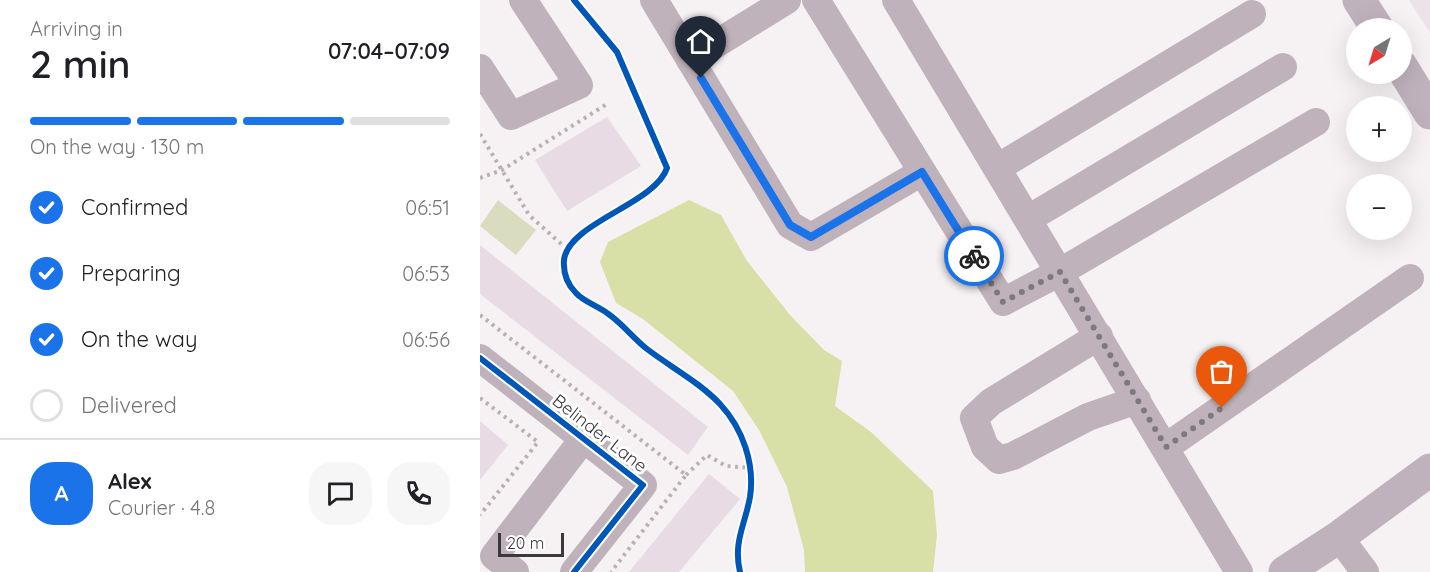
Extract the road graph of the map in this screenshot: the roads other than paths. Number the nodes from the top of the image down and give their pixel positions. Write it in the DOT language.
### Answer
graph roads {
  1 [pos="523,0"];
  2 [pos="654,0"];
  3 [pos="787,0"];
  4 [pos="816,0"];
  5 [pos="896,0"];
  6 [pos="1359,0"];
  7 [pos="1252,14"];
  8 [pos="1371,18"];
  9 [pos="690,60"];
  10 [pos="1283,67"];
  11 [pos="480,68"];
  12 [pos="1316,122"];
  13 [pos="997,168"];
  14 [pos="922,172"];
  15 [pos="1028,219"];
  16 [pos="1060,272"];
  17 [pos="1410,278"];
  18 [pos="1099,336"];
  19 [pos="480,358"];
  20 [pos="1137,400"];
  21 [pos="584,438"];
  22 [pos="1166,447"];
  23 [pos="1430,470"];
  24 [pos="1339,537"];
  25 [pos="515,572"];
  26 [pos="574,572"];
  27 [pos="1239,572"];
  28 [pos="1285,572"];
  29 [pos="1365,572"];
  1 -- 11 [label="street"];
  2 -- 9 [label="street"];
  3 -- 9 [label="street"];
  4 -- 14 [label="street"];
  5 -- 13 [label="street"];
  6 -- 8 [label="main road"];
  7 -- 13 [label="street"];
  9 -- 14 [label="street"];
  10 -- 15 [label="street"];
  12 -- 16 [label="street"];
  13 -- 15 [label="street"];
  14 -- 16 [label="street"];
  15 -- 16 [label="street"];
  16 -- 18 [label="street"];
  17 -- 22 [label="street"];
  18 -- 20 [label="street"];
  18 -- 20 [label="street"];
  19 -- 21 [label="street, Belinder Lane"];
  20 -- 22 [label="street"];
  21 -- 25 [label="street"];
  21 -- 26 [label="street, Belinder Lane"];
  22 -- 27 [label="street"];
  23 -- 24 [label="main road"];
  24 -- 28 [label="main road"];
  24 -- 29 [label="street"];
}
